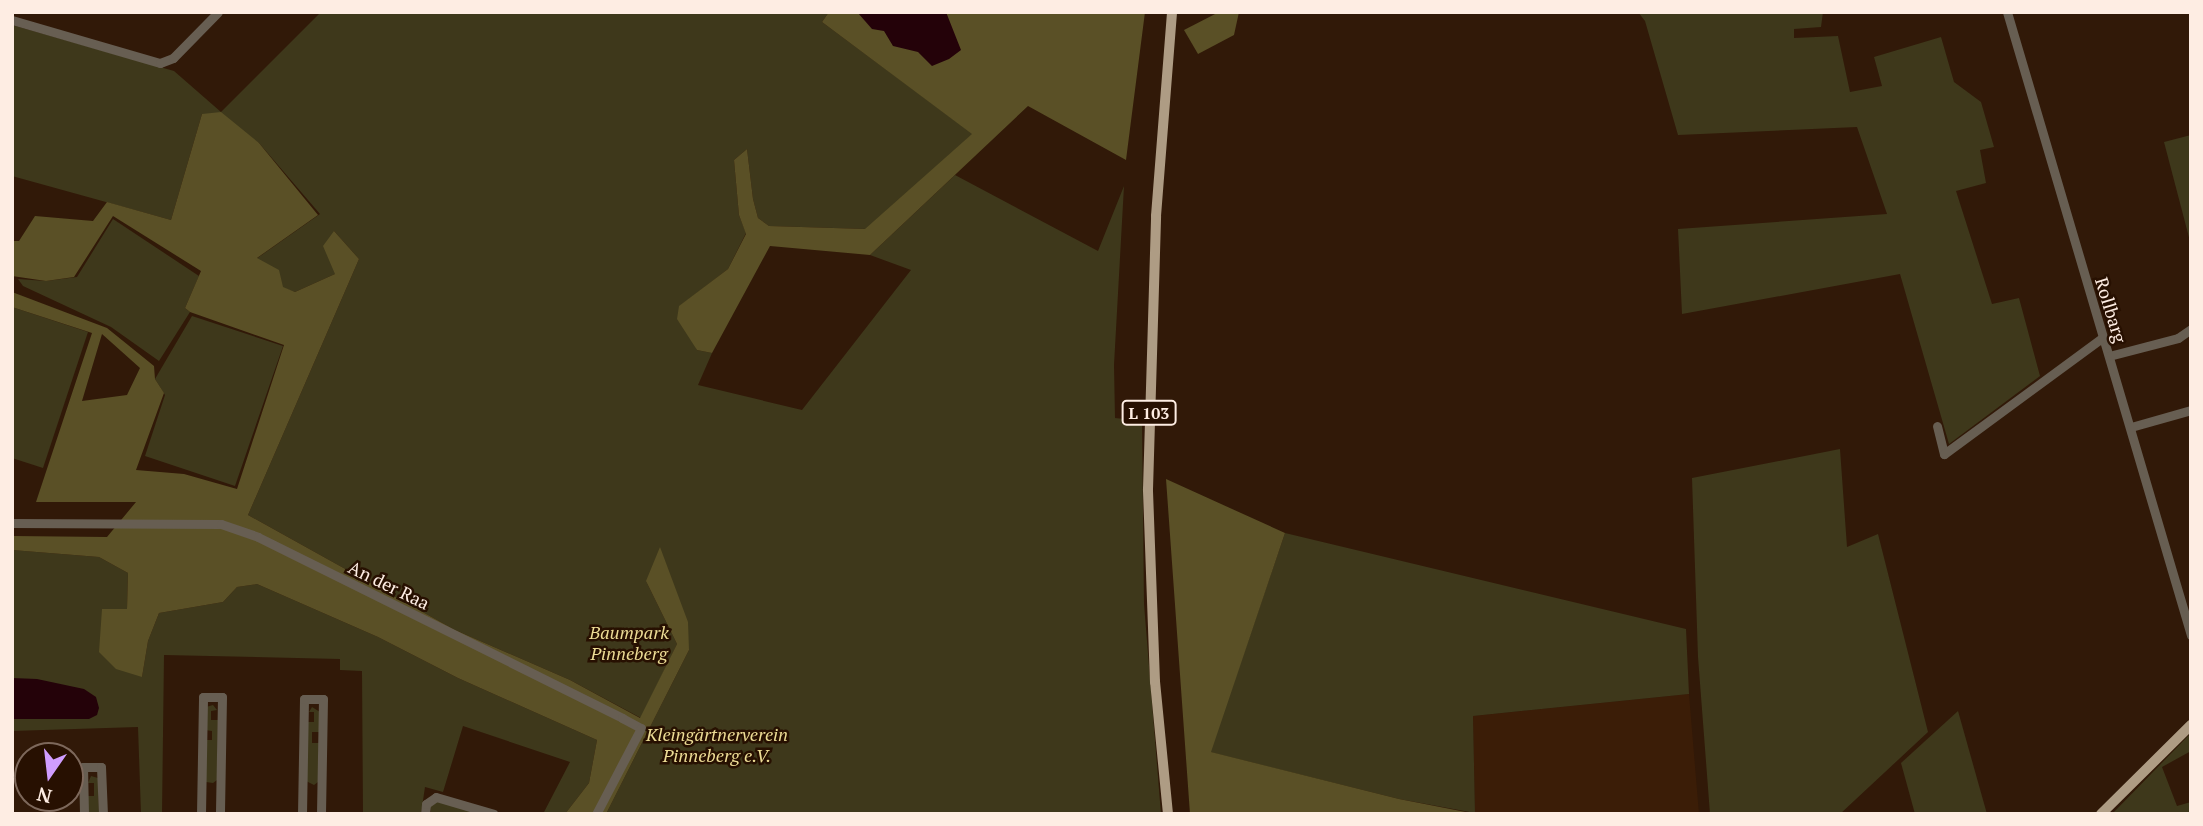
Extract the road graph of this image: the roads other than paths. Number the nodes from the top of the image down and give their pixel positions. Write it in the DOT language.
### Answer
graph roads {
  1 [pos="218,12"];
  2 [pos="1172,12"];
  3 [pos="2007,12"];
  4 [pos="12,20"];
  5 [pos="2191,329"];
  6 [pos="2103,337"];
  7 [pos="2109,356"];
  8 [pos="2191,410"];
  9 [pos="1937,426"];
  10 [pos="2131,427"];
  11 [pos="12,523"];
  12 [pos="2188,616"];
  13 [pos="2191,635"];
  14 [pos="2191,724"];
  15 [pos="202,786"];
  16 [pos="220,787"];
  17 [pos="302,788"];
  18 [pos="321,788"];
  19 [pos="84,814"];
  20 [pos="103,814"];
  21 [pos="201,814"];
  22 [pos="220,814"];
  23 [pos="302,814"];
  24 [pos="321,814"];
  25 [pos="425,814"];
  26 [pos="494,814"];
  27 [pos="596,814"];
  28 [pos="1168,814"];
  29 [pos="2101,814"];
  1 -- 4 [label="street"];
  2 -- 28 [label="main road, L 103"];
  3 -- 6 [label="street, Rollbarg"];
  5 -- 7 [label="street"];
  6 -- 7 [label="street, Rollbarg"];
  6 -- 9 [label="street"];
  7 -- 10 [label="street, Rollbarg"];
  8 -- 10 [label="street"];
  10 -- 12 [label="street, Rollbarg"];
  11 -- 27 [label="street, An der Raa"];
  12 -- 13 [label="street, Rollbarg"];
  14 -- 29 [label="main road"];
  15 -- 16 [label="street"];
  15 -- 16 [label="street"];
  15 -- 21 [label="street"];
  16 -- 22 [label="street"];
  17 -- 18 [label="street"];
  17 -- 18 [label="street"];
  17 -- 23 [label="street"];
  18 -- 24 [label="street"];
  19 -- 20 [label="street"];
  25 -- 26 [label="street"];
}
